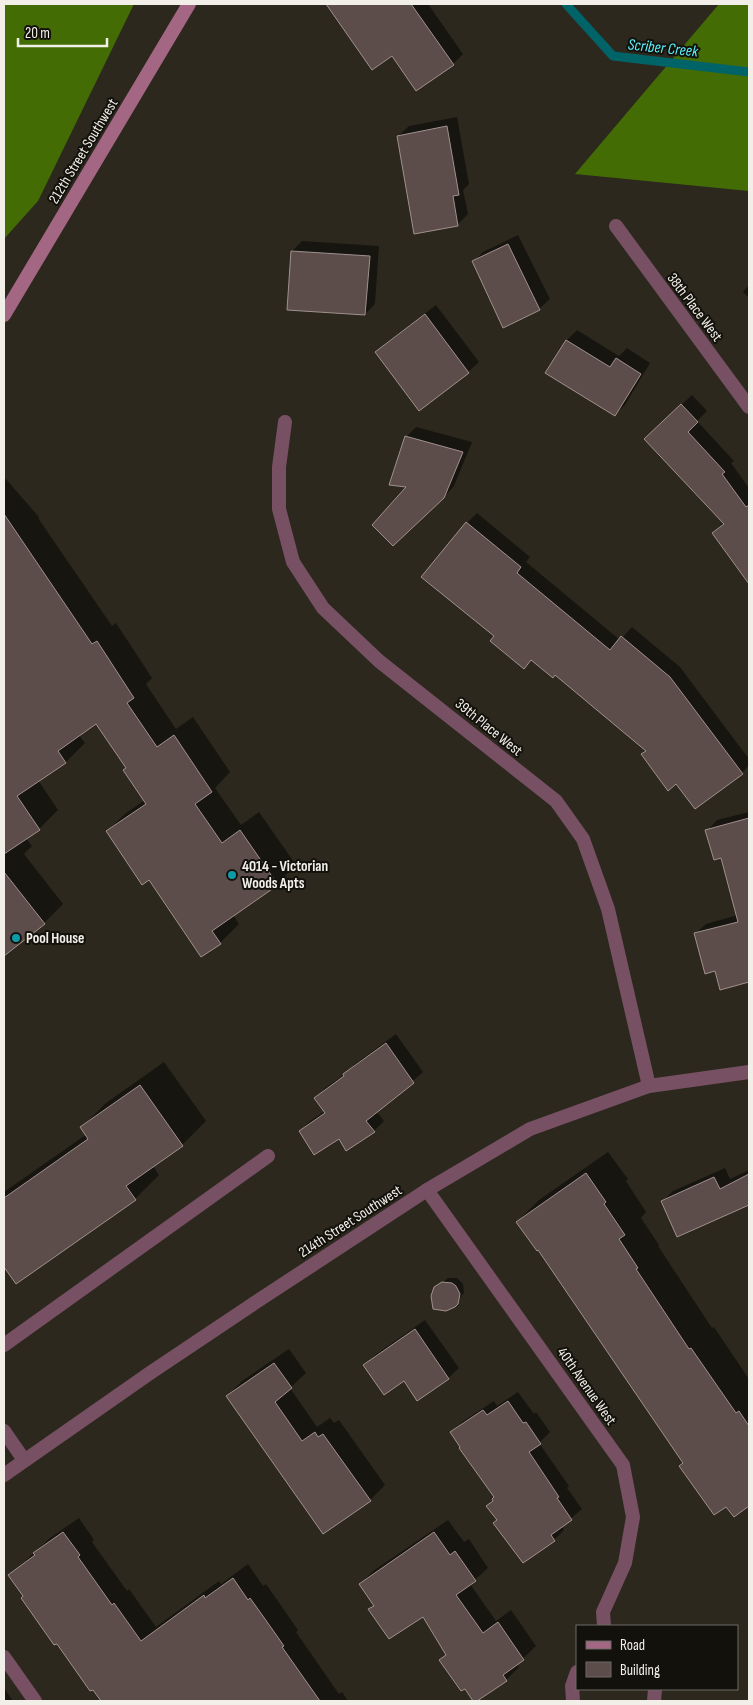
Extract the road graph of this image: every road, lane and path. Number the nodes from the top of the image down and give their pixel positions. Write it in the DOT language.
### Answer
graph roads {
  1 [pos="189,4"];
  2 [pos="616,226"];
  3 [pos="4,314"];
  4 [pos="749,407"];
  5 [pos="285,422"];
  6 [pos="749,1072"];
  7 [pos="649,1086"];
  8 [pos="268,1156"];
  9 [pos="427,1190"];
  10 [pos="4,1345"];
  11 [pos="4,1430"];
  12 [pos="24,1460"];
  13 [pos="4,1475"];
  14 [pos="604,1625"];
  15 [pos="4,1657"];
  16 [pos="576,1675"];
  17 [pos="35,1701"];
  18 [pos="573,1701"];
  1 -- 3 [label="main road, 212th Street Southwest"];
  2 -- 4 [label="street, 38th Place West"];
  5 -- 7 [label="street, 39th Place West"];
  6 -- 7 [label="street, 214th Street Southwest"];
  7 -- 9 [label="street, 214th Street Southwest"];
  8 -- 10 [label="street"];
  9 -- 12 [label="street, 214th Street Southwest"];
  9 -- 14 [label="street, 40th Avenue West"];
  11 -- 12 [label="street"];
  12 -- 13 [label="street, 214th Street Southwest"];
  15 -- 17 [label="street"];
  16 -- 18 [label="street"];
}
